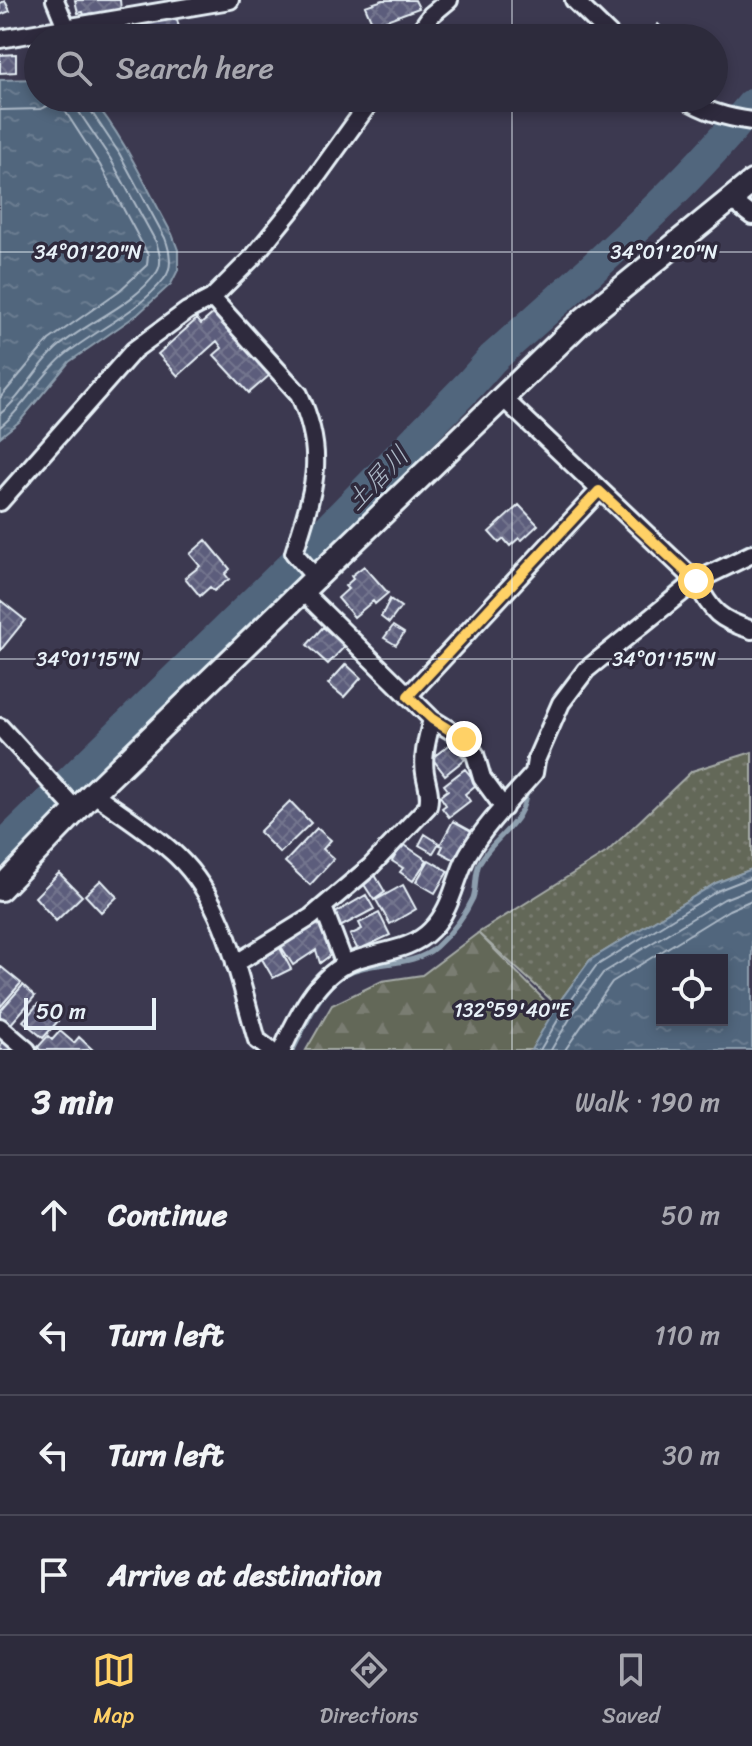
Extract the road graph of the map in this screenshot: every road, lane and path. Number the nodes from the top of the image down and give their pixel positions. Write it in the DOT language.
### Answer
graph roads {
  1 [pos="55,0"];
  2 [pos="230,0"];
  3 [pos="449,0"];
  4 [pos="574,0"];
  5 [pos="65,24"];
  6 [pos="95,24"];
  7 [pos="425,24"];
  8 [pos="599,24"];
  9 [pos="24,35"];
  10 [pos="0,39"];
  11 [pos="363,112"];
  12 [pos="717,112"];
  13 [pos="752,121"];
  14 [pos="752,182"];
  15 [pos="730,199"];
  16 [pos="752,216"];
  17 [pos="212,298"];
  18 [pos="502,397"];
  19 [pos="599,491"];
  20 [pos="0,502"];
  21 [pos="752,554"];
  22 [pos="308,579"];
  23 [pos="696,581"];
  24 [pos="752,630"];
  25 [pos="408,696"];
  26 [pos="432,719"];
  27 [pos="0,727"];
  28 [pos="93,793"];
  29 [pos="71,805"];
  30 [pos="504,808"];
  31 [pos="0,889"];
  32 [pos="323,907"];
  33 [pos="235,964"];
  34 [pos="345,965"];
  35 [pos="0,1027"];
  36 [pos="27,1050"];
  37 [pos="270,1050"];
  38 [pos="282,1050"];
  1 -- 5 [label="street"];
  2 -- 6 [label="street"];
  3 -- 7 [label="street"];
  4 -- 8 [label="street"];
  9 -- 10 [label="street"];
  11 -- 17 [label="street"];
  12 -- 13 [label="street"];
  14 -- 15 [label="street"];
  15 -- 16 [label="street"];
  15 -- 18 [label="street"];
  17 -- 20 [label="street"];
  17 -- 22 [label="street"];
  18 -- 19 [label="street"];
  18 -- 22 [label="street"];
  19 -- 23 [label="street"];
  19 -- 25 [label="street"];
  21 -- 23 [label="street"];
  22 -- 25 [label="street"];
  22 -- 28 [label="street"];
  23 -- 24 [label="street"];
  23 -- 30 [label="street"];
  25 -- 26 [label="street"];
  26 -- 30 [label="street"];
  26 -- 32 [label="street"];
  27 -- 29 [label="street"];
  28 -- 29 [label="street"];
  28 -- 33 [label="street"];
  29 -- 31 [label="street"];
  30 -- 34 [label="street"];
  32 -- 33 [label="street"];
  32 -- 34 [label="street"];
  33 -- 37 [label="street"];
  34 -- 38 [label="street"];
  35 -- 36 [label="street"];
}
